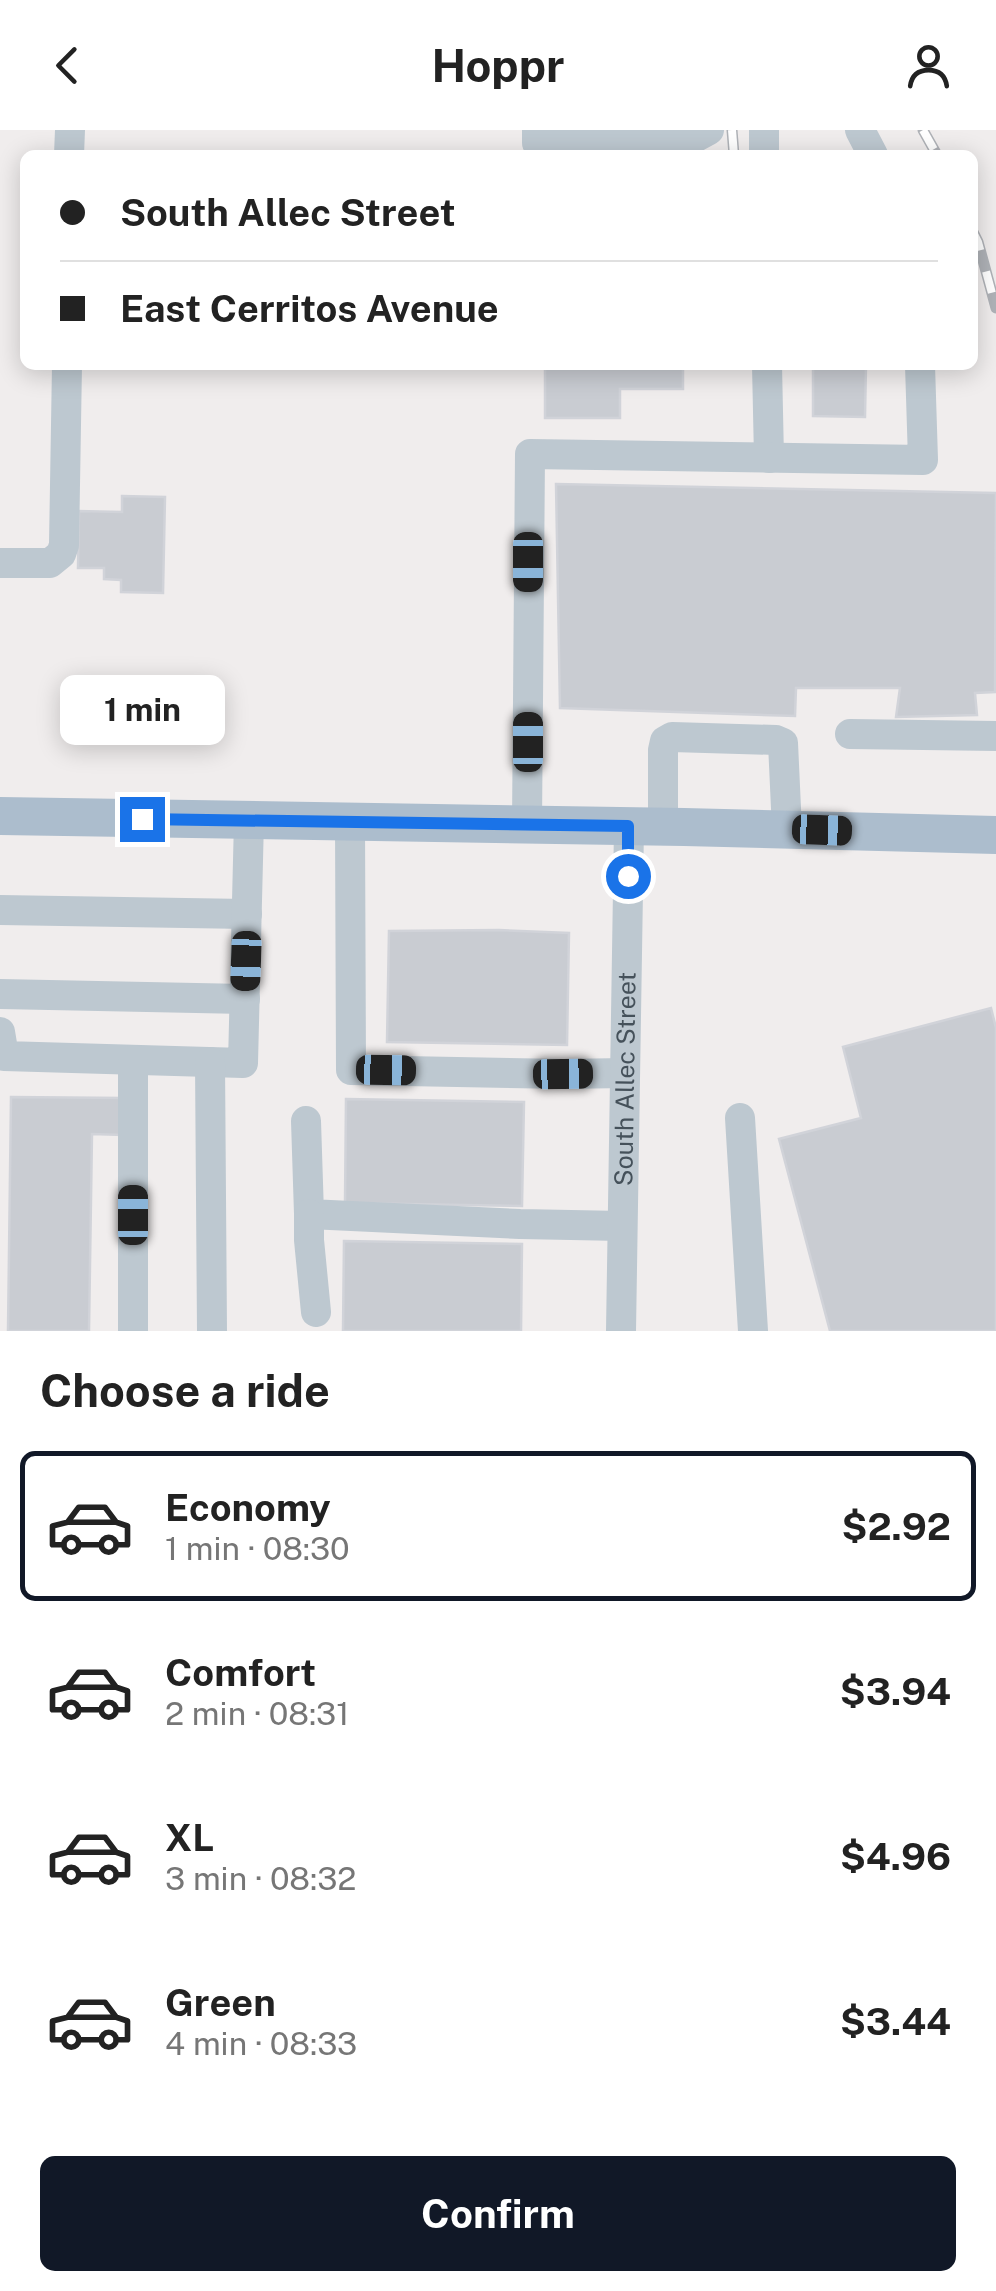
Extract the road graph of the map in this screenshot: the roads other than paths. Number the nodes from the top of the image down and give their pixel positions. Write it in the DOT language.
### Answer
graph roads {
  1 [pos="537,130"];
  2 [pos="709,130"];
  3 [pos="66,370"];
  4 [pos="767,370"];
  5 [pos="920,370"];
  6 [pos="768,458"];
  7 [pos="0,564"];
  8 [pos="850,734"];
  9 [pos="996,736"];
  10 [pos="0,816"];
  11 [pos="249,820"];
  12 [pos="350,823"];
  13 [pos="527,825"];
  14 [pos="646,827"];
  15 [pos="787,830"];
  16 [pos="996,835"];
  17 [pos="0,910"];
  18 [pos="247,914"];
  19 [pos="0,994"];
  20 [pos="245,999"];
  21 [pos="0,1032"];
  22 [pos="133,1060"];
  23 [pos="210,1062"];
  24 [pos="624,1073"];
  25 [pos="740,1118"];
  26 [pos="306,1121"];
  27 [pos="309,1214"];
  28 [pos="622,1226"];
  29 [pos="316,1312"];
  30 [pos="133,1331"];
  31 [pos="212,1331"];
  32 [pos="620,1331"];
  33 [pos="753,1331"];
  1 -- 2 [label="street"];
  3 -- 7 [label="street"];
  4 -- 6 [label="street"];
  5 -- 6 [label="street"];
  6 -- 13 [label="street"];
  8 -- 9 [label="street"];
  10 -- 11 [label="main road"];
  11 -- 12 [label="main road"];
  11 -- 18 [label="street"];
  12 -- 13 [label="main road"];
  12 -- 24 [label="street"];
  13 -- 14 [label="main road"];
  14 -- 15 [label="main road"];
  14 -- 15 [label="street, South Allec Street"];
  14 -- 24 [label="street, South Allec Street"];
  15 -- 16 [label="main road"];
  17 -- 18 [label="street"];
  18 -- 20 [label="street"];
  19 -- 20 [label="street"];
  20 -- 23 [label="street"];
  21 -- 22 [label="street"];
  22 -- 23 [label="street"];
  22 -- 30 [label="street"];
  23 -- 31 [label="street"];
  24 -- 28 [label="street, South Allec Street"];
  25 -- 33 [label="street"];
  26 -- 27 [label="street"];
  27 -- 28 [label="street"];
  27 -- 29 [label="street"];
  28 -- 32 [label="street, South Allec Street"];
}
